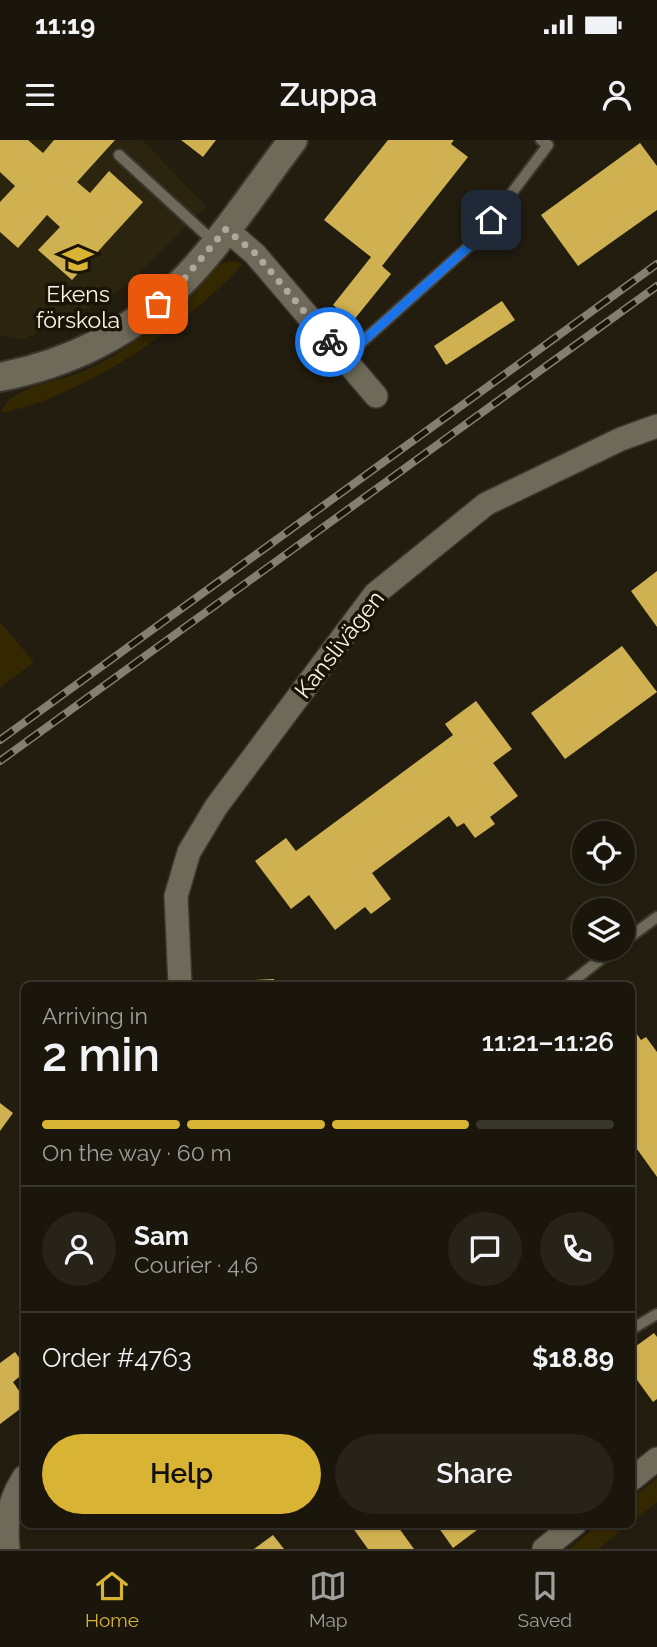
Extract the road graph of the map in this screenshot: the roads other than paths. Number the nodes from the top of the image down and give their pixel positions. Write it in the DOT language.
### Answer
graph roads {
  1 [pos="293,140"];
  2 [pos="541,140"];
  3 [pos="119,155"];
  4 [pos="221,236"];
  5 [pos="344,358"];
  6 [pos="0,376"];
  7 [pos="376,396"];
  8 [pos="657,426"];
  9 [pos="657,917"];
  10 [pos="635,933"];
  11 [pos="598,961"];
  12 [pos="180,982"];
  13 [pos="572,982"];
  14 [pos="657,1314"];
  15 [pos="635,1327"];
  16 [pos="657,1459"];
  17 [pos="635,1477"];
  18 [pos="21,1483"];
  19 [pos="570,1528"];
  20 [pos="8,1549"];
  21 [pos="544,1549"];
  1 -- 4 [label="street"];
  2 -- 5 [label="lane"];
  3 -- 4 [label="lane"];
  4 -- 5 [label="street"];
  4 -- 6 [label="street"];
  5 -- 7 [label="street"];
  8 -- 12 [label="street, Kanslivägen"];
  9 -- 10 [label="lane"];
  11 -- 13 [label="lane"];
  14 -- 15 [label="lane"];
  16 -- 17 [label="street"];
  18 -- 20 [label="street"];
  19 -- 21 [label="street"];
}
